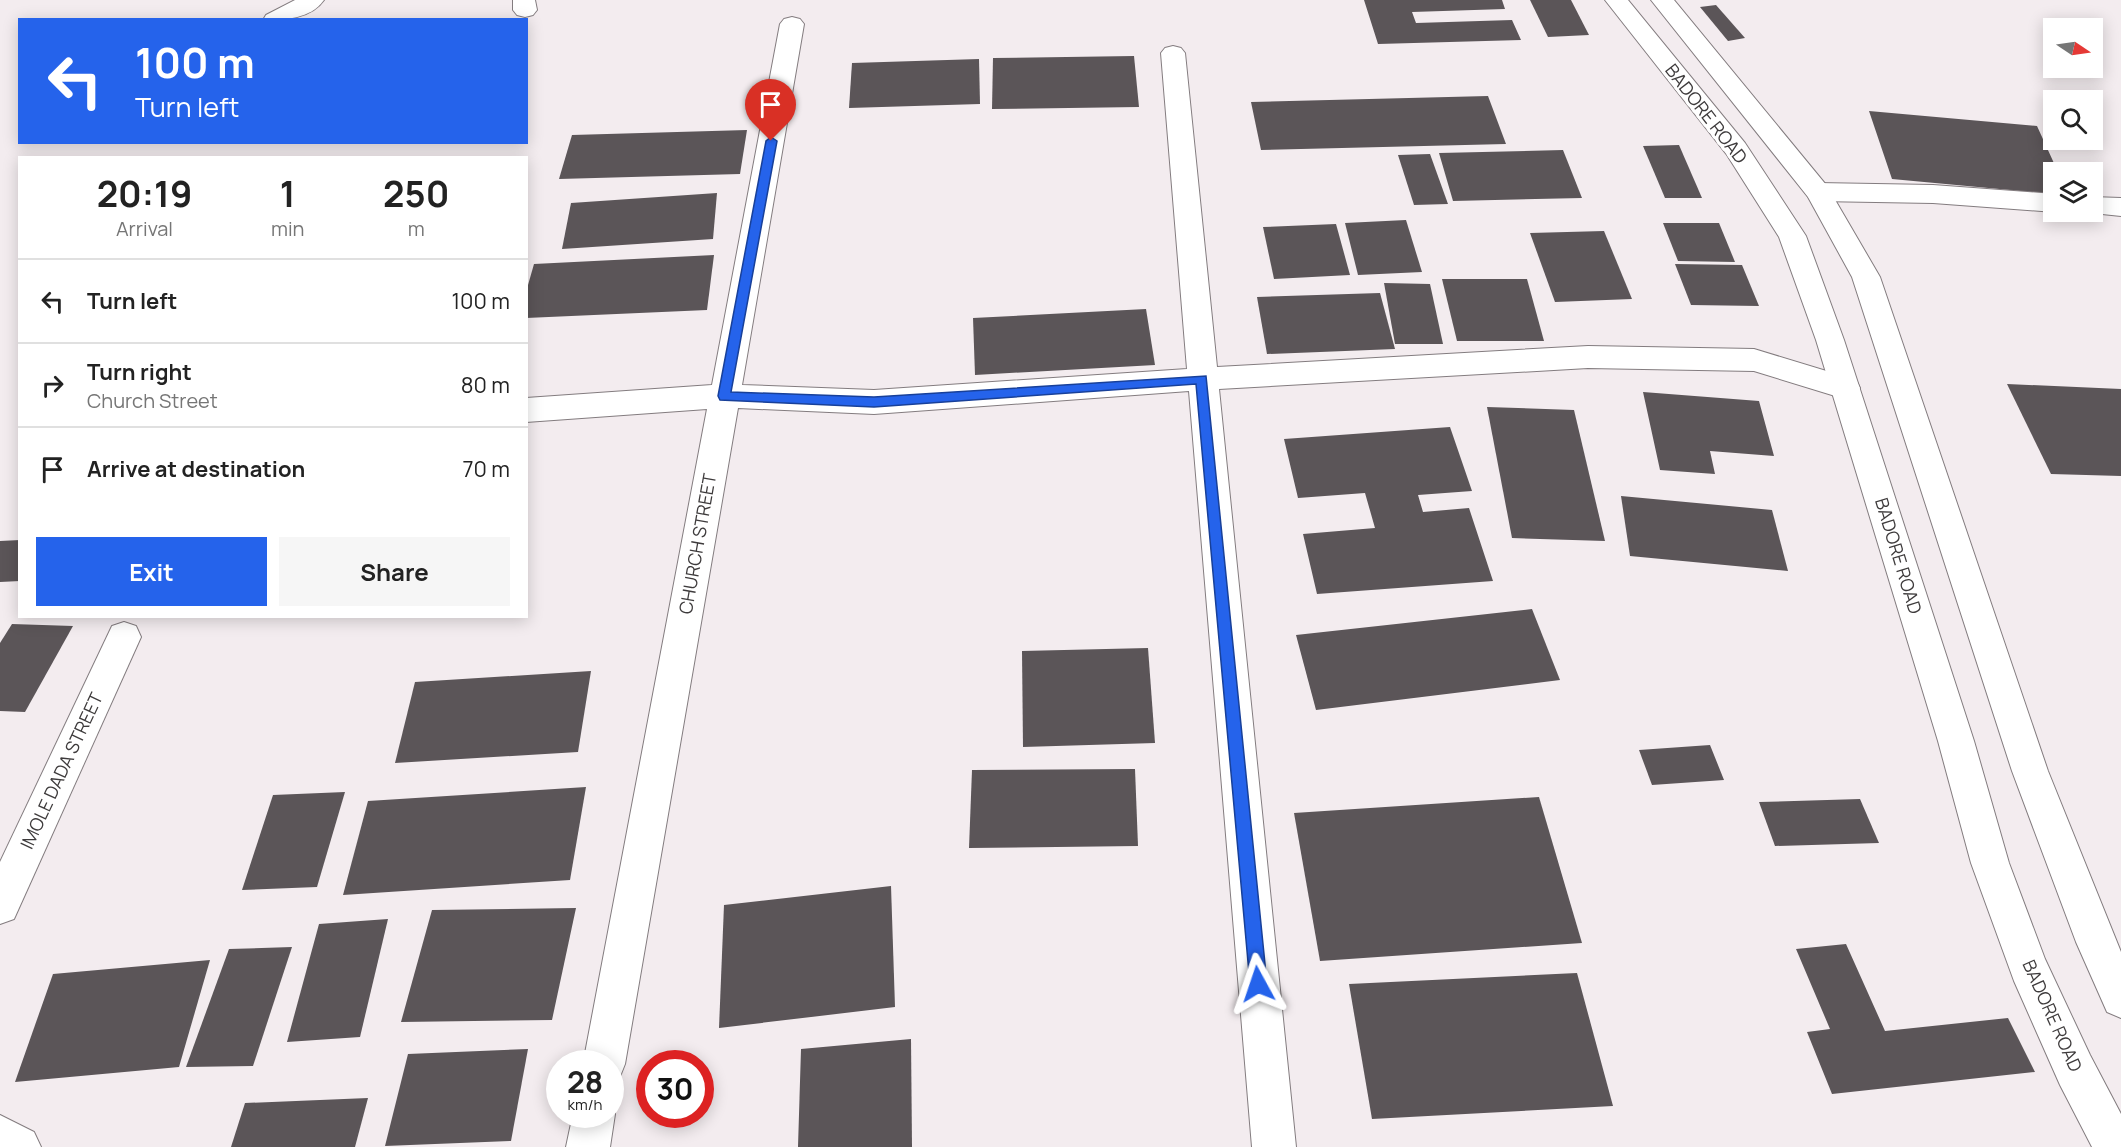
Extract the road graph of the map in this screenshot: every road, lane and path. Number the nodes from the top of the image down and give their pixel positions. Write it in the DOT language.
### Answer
graph roads {
  1 [pos="313,0"];
  2 [pos="1616,0"];
  3 [pos="1662,0"];
  4 [pos="278,18"];
  5 [pos="792,24"];
  6 [pos="1173,53"];
  7 [pos="1818,192"];
  8 [pos="2043,202"];
  9 [pos="2103,206"];
  10 [pos="2121,207"];
  11 [pos="1201,379"];
  12 [pos="1845,388"];
  13 [pos="724,396"];
  14 [pos="528,410"];
  15 [pos="124,638"];
  16 [pos="0,905"];
  17 [pos="2121,998"];
  18 [pos="607,1050"];
  19 [pos="591,1128"];
  20 [pos="0,1136"];
  21 [pos="19,1147"];
  22 [pos="588,1147"];
  23 [pos="1274,1147"];
  24 [pos="2115,1147"];
  1 -- 4 [label="street"];
  2 -- 12 [label="street, BADORE ROAD"];
  3 -- 7 [label="street, BADORE ROAD"];
  5 -- 13 [label="street, CHURCH STREET"];
  6 -- 11 [label="street"];
  7 -- 8 [label="street"];
  7 -- 17 [label="street, BADORE ROAD"];
  9 -- 10 [label="street"];
  11 -- 12 [label="street"];
  11 -- 13 [label="street"];
  11 -- 23 [label="street"];
  12 -- 24 [label="street, BADORE ROAD"];
  13 -- 14 [label="street"];
  13 -- 18 [label="street, CHURCH STREET"];
  15 -- 16 [label="street, IMOLE DADA STREET"];
  19 -- 22 [label="street"];
  20 -- 21 [label="street"];
}
